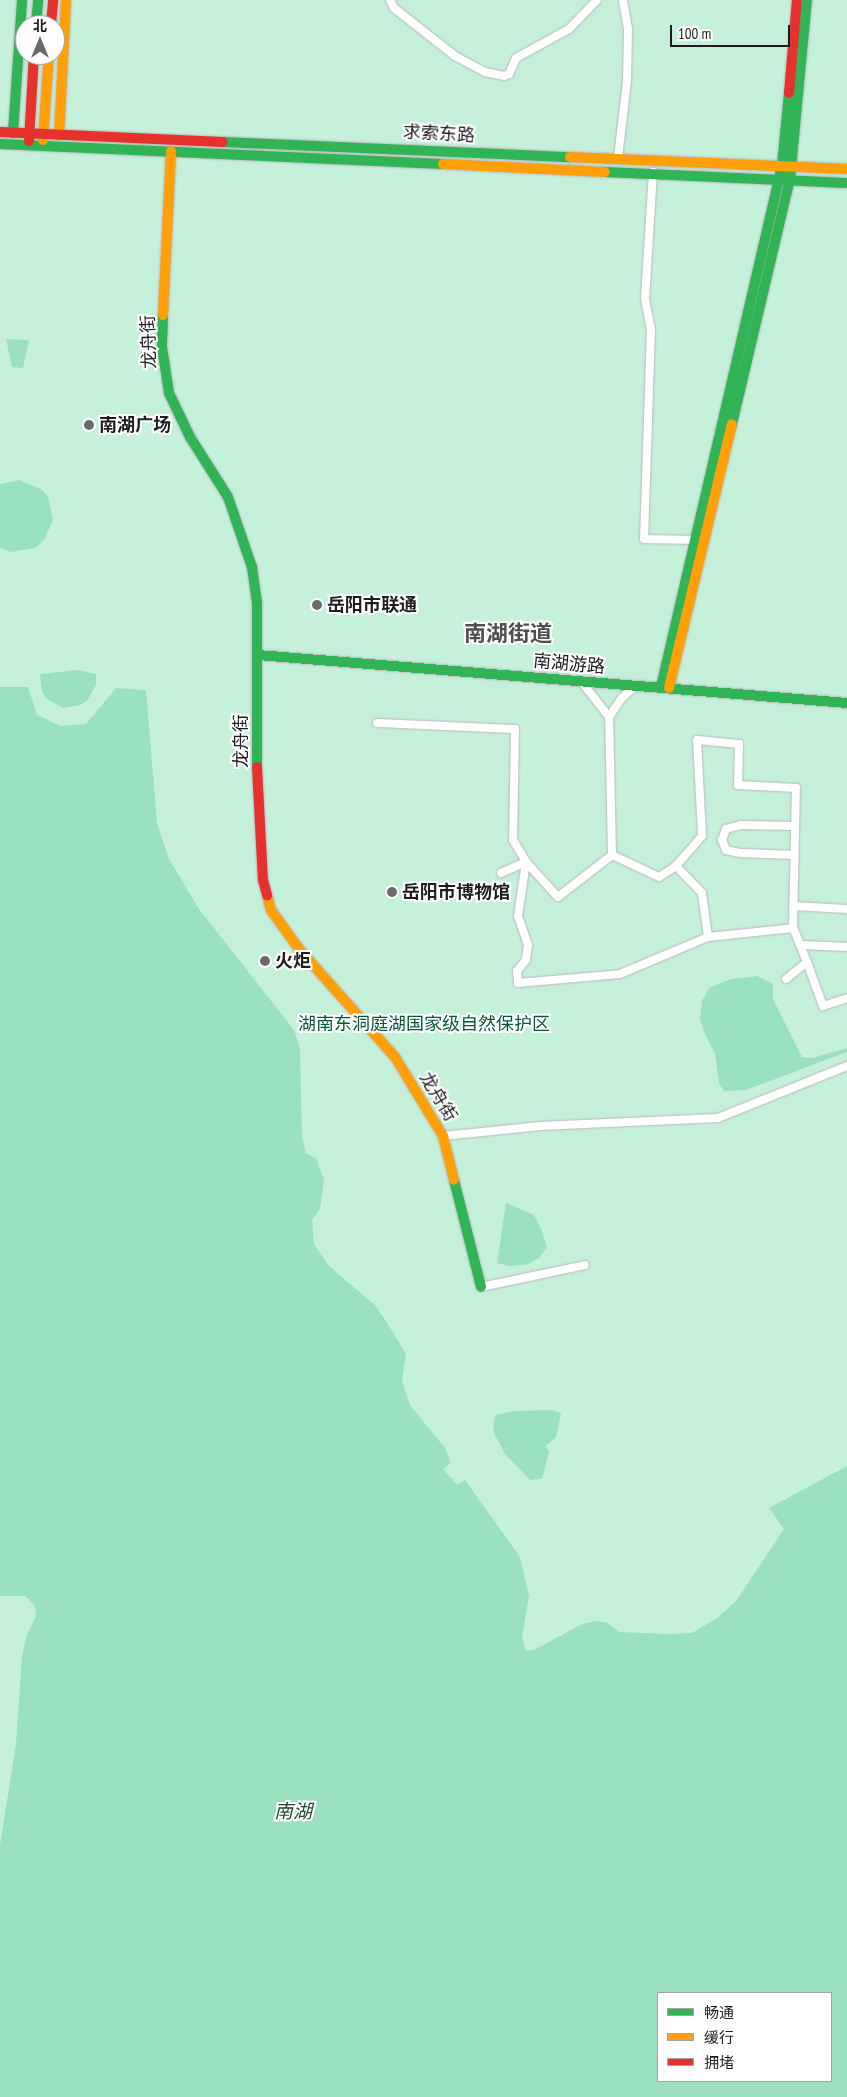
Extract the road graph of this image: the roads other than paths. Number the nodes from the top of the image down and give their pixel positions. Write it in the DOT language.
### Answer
graph roads {
  1 [pos="22,0"];
  2 [pos="38,0"];
  3 [pos="53,0"];
  4 [pos="66,0"];
  5 [pos="390,0"];
  6 [pos="597,0"];
  7 [pos="623,0"];
  8 [pos="798,0"];
  9 [pos="806,0"];
  10 [pos="37,15"];
  11 [pos="52,15"];
  12 [pos="33,65"];
  13 [pos="48,65"];
  14 [pos="0,132"];
  15 [pos="13,133"];
  16 [pos="30,134"];
  17 [pos="43,134"];
  18 [pos="59,134"];
  19 [pos="0,144"];
  20 [pos="29,146"];
  21 [pos="42,147"];
  22 [pos="171,151"];
  23 [pos="618,158"];
  24 [pos="787,166"];
  25 [pos="847,170"];
  26 [pos="653,172"];
  27 [pos="785,179"];
  28 [pos="847,183"];
  29 [pos="697,540"];
  30 [pos="258,655"];
  31 [pos="581,681"];
  32 [pos="636,685"];
  33 [pos="665,688"];
  34 [pos="847,702"];
  35 [pos="608,717"];
  36 [pos="378,723"];
  37 [pos="795,826"];
  38 [pos="612,855"];
  39 [pos="795,855"];
  40 [pos="526,862"];
  41 [pos="676,866"];
  42 [pos="501,872"];
  43 [pos="793,906"];
  44 [pos="847,909"];
  45 [pos="793,928"];
  46 [pos="708,938"];
  47 [pos="802,945"];
  48 [pos="847,947"];
  49 [pos="807,962"];
  50 [pos="786,978"];
  51 [pos="847,998"];
  52 [pos="847,1066"];
  53 [pos="443,1136"];
  54 [pos="585,1265"];
  55 [pos="481,1286"];
  1 -- 15 [label="main road"];
  2 -- 10 [label="main road"];
  3 -- 11 [label="main road"];
  4 -- 18 [label="main road"];
  5 -- 6 [label="street"];
  7 -- 23 [label="street"];
  8 -- 24 [label="main road"];
  9 -- 24 [label="main road"];
  12 -- 16 [label="main road"];
  13 -- 17 [label="main road"];
  14 -- 15 [label="main road, 求索东路"];
  15 -- 16 [label="main road, 求索东路"];
  16 -- 17 [label="main road, 求索东路"];
  16 -- 20 [label="main road"];
  17 -- 18 [label="main road, 求索东路"];
  17 -- 21 [label="main road"];
  18 -- 23 [label="main road, 求索东路"];
  19 -- 20 [label="main road, 求索东路"];
  20 -- 21 [label="main road, 求索东路"];
  21 -- 22 [label="main road, 求索东路"];
  22 -- 26 [label="main road, 求索东路"];
  22 -- 30 [label="main road, 龙舟街"];
  23 -- 24 [label="main road, 求索东路"];
  24 -- 25 [label="main road, 求索东路"];
  24 -- 27 [label="main road"];
  26 -- 27 [label="main road, 求索东路"];
  26 -- 29 [label="street"];
  27 -- 28 [label="main road, 求索东路"];
  27 -- 29 [label="main road"];
  27 -- 33 [label="main road"];
  29 -- 33 [label="main road"];
  30 -- 31 [label="main road, 南湖游路"];
  30 -- 53 [label="main road, 龙舟街"];
  31 -- 32 [label="main road, 南湖游路"];
  31 -- 35 [label="street"];
  32 -- 33 [label="main road, 南湖游路"];
  32 -- 35 [label="street"];
  33 -- 34 [label="main road, 南湖游路"];
  35 -- 38 [label="street"];
  36 -- 40 [label="street"];
  37 -- 39 [label="street"];
  37 -- 39 [label="street"];
  37 -- 41 [label="street"];
  38 -- 40 [label="street"];
  38 -- 41 [label="street"];
  39 -- 43 [label="street"];
  40 -- 42 [label="street"];
  40 -- 46 [label="street"];
  41 -- 46 [label="street"];
  43 -- 44 [label="street"];
  43 -- 45 [label="street"];
  45 -- 46 [label="street"];
  45 -- 47 [label="street"];
  47 -- 48 [label="street"];
  47 -- 49 [label="street"];
  49 -- 50 [label="street"];
  49 -- 51 [label="street"];
  52 -- 53 [label="street"];
  53 -- 55 [label="main road, 龙舟街"];
  54 -- 55 [label="street"];
}
